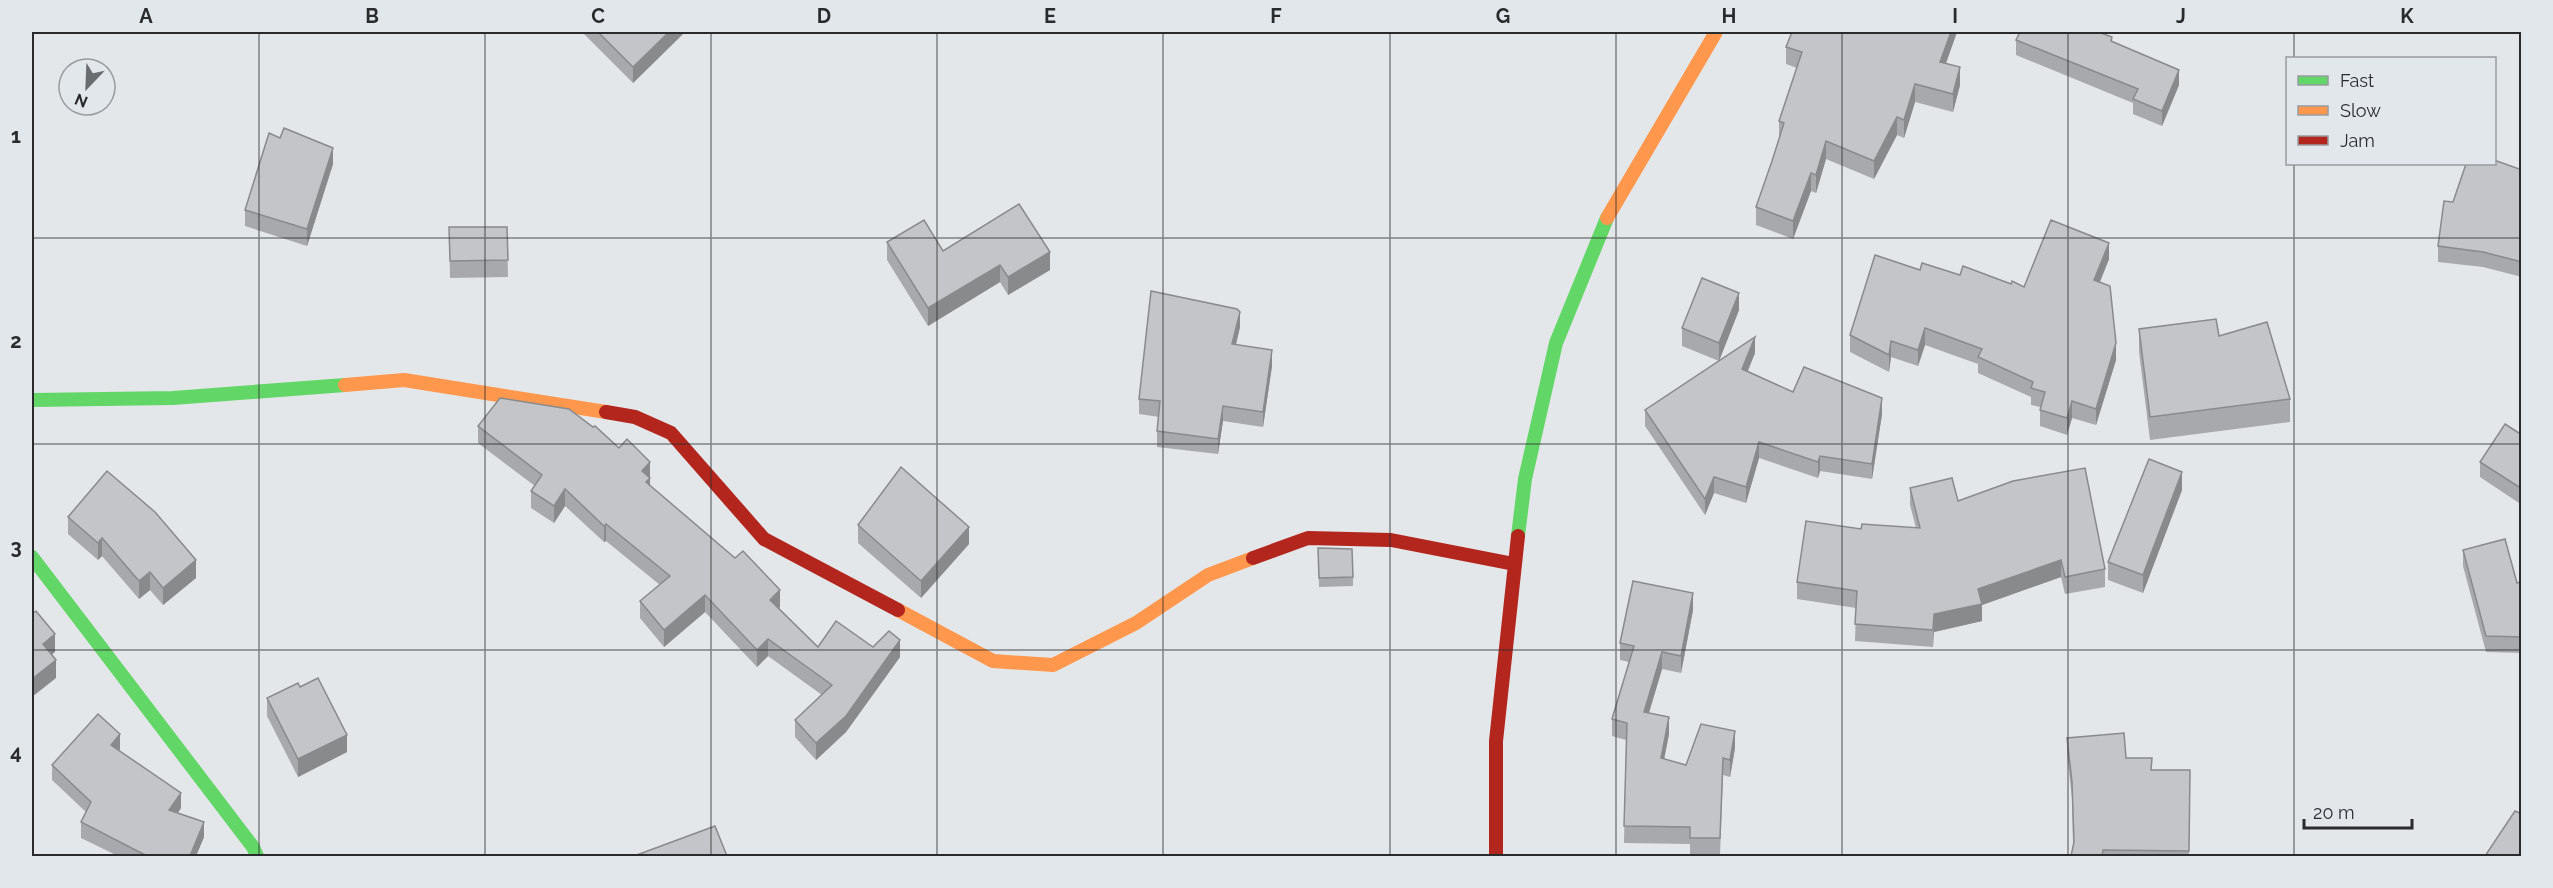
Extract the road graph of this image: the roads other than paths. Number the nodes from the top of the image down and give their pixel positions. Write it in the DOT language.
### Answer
graph roads {
  1 [pos="1716,32"];
  2 [pos="32,400"];
  3 [pos="32,557"];
  4 [pos="1514,564"];
  5 [pos="257,856"];
  6 [pos="1496,856"];
  1 -- 4 [label="main road"];
  2 -- 4 [label="main road"];
  3 -- 5 [label="main road"];
  4 -- 6 [label="main road"];
}
